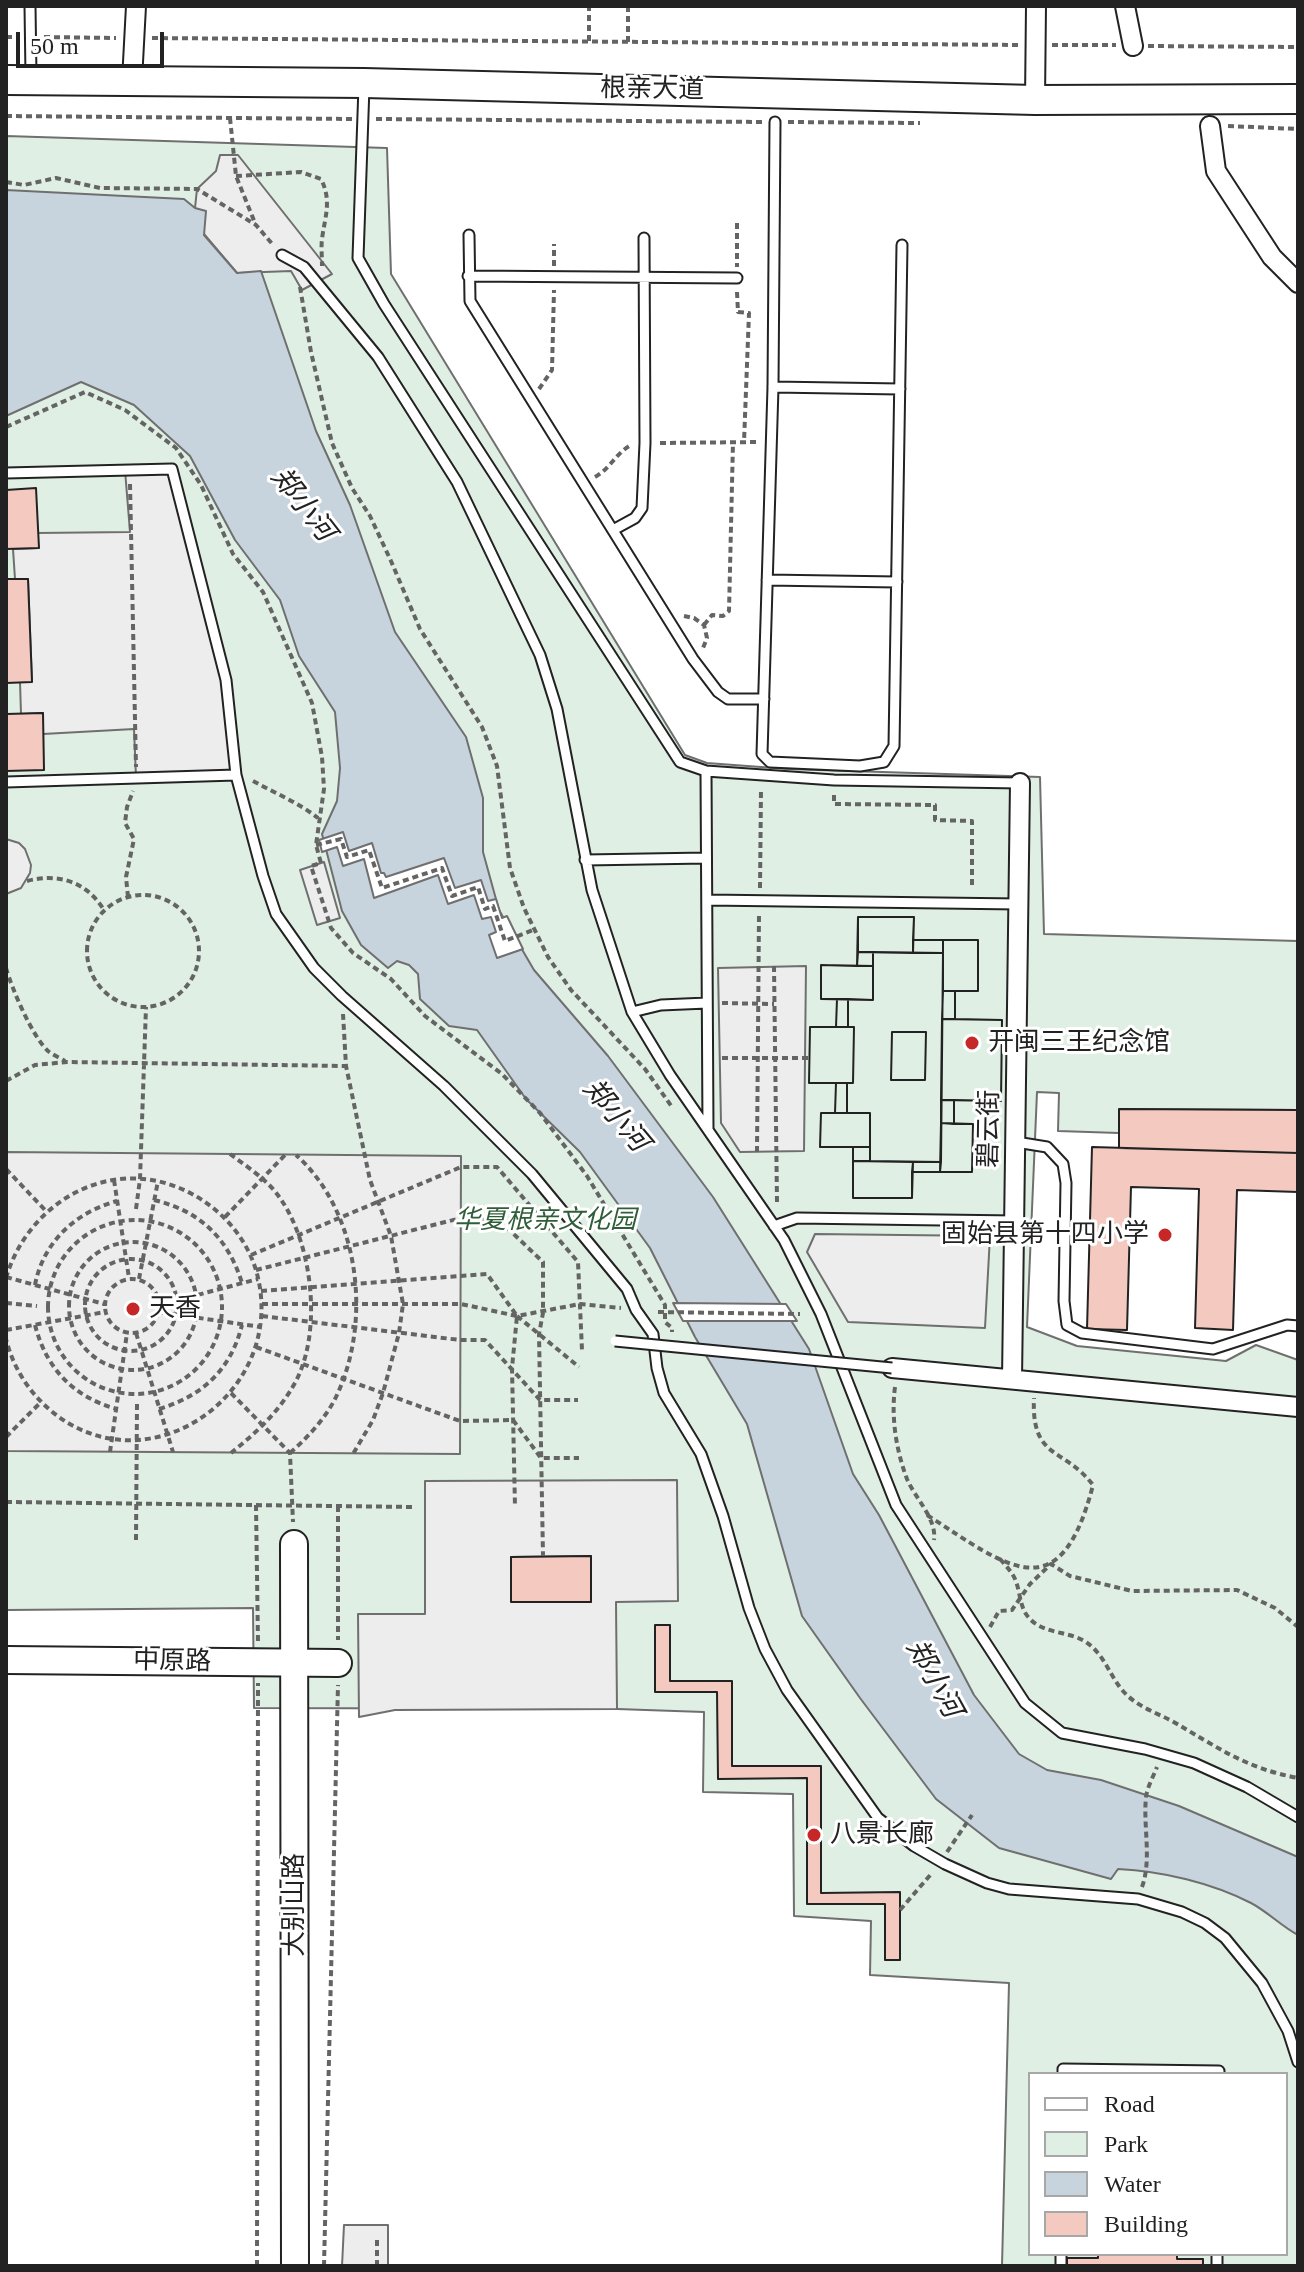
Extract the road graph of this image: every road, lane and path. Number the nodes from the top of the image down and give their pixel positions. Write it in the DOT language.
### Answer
graph roads {
  1 [pos="30,6"];
  2 [pos="136,6"];
  3 [pos="589,6"];
  4 [pos="628,6"];
  5 [pos="1036,6"];
  6 [pos="1125,6"];
  7 [pos="6,37"];
  8 [pos="31,37"];
  9 [pos="133,38"];
  10 [pos="589,41"];
  11 [pos="628,42"];
  12 [pos="1036,45"];
  13 [pos="1133,46"];
  14 [pos="1298,47"];
  15 [pos="19,80"];
  16 [pos="132,81"];
  17 [pos="364,83"];
  18 [pos="1298,99"];
  19 [pos="1035,100"];
  20 [pos="6,116"];
  21 [pos="230,118"];
  22 [pos="363,119"];
  23 [pos="775,122"];
  24 [pos="934,123"];
  25 [pos="1210,126"];
  26 [pos="1298,129"];
  27 [pos="236,176"];
  28 [pos="6,182"];
  29 [pos="737,223"];
  30 [pos="256,225"];
  31 [pos="469,235"];
  32 [pos="644,238"];
  33 [pos="554,244"];
  34 [pos="902,245"];
  35 [pos="282,255"];
  36 [pos="322,261"];
  37 [pos="468,276"];
  38 [pos="554,276"];
  39 [pos="644,277"];
  40 [pos="737,278"];
  41 [pos="1298,283"];
  42 [pos="773,387"];
  43 [pos="900,389"];
  44 [pos="531,398"];
  45 [pos="6,427"];
  46 [pos="733,442"];
  47 [pos="744,442"];
  48 [pos="772,442"];
  49 [pos="645,443"];
  50 [pos="130,470"];
  51 [pos="6,473"];
  52 [pos="580,477"];
  53 [pos="613,530"];
  54 [pos="767,580"];
  55 [pos="897,582"];
  56 [pos="669,620"];
  57 [pos="704,625"];
  58 [pos="693,659"];
  59 [pos="764,699"];
  60 [pos="706,771"];
  61 [pos="236,775"];
  62 [pos="761,775"];
  63 [pos="136,777"];
  64 [pos="834,780"];
  65 [pos="6,782"];
  66 [pos="1020,783"];
  67 [pos="318,819"];
  68 [pos="317,846"];
  69 [pos="706,858"];
  70 [pos="585,860"];
  71 [pos="27,881"];
  72 [pos="128,897"];
  73 [pos="707,900"];
  74 [pos="760,901"];
  75 [pos="972,903"];
  76 [pos="1019,904"];
  77 [pos="104,910"];
  78 [pos="534,930"];
  79 [pos="774,966"];
  80 [pos="6,968"];
  81 [pos="342,996"];
  82 [pos="707,1003"];
  83 [pos="759,1004"];
  84 [pos="774,1004"];
  85 [pos="146,1007"];
  86 [pos="632,1012"];
  87 [pos="758,1058"];
  88 [pos="775,1058"];
  89 [pos="810,1058"];
  90 [pos="708,1059"];
  91 [pos="67,1062"];
  92 [pos="144,1065"];
  93 [pos="346,1066"];
  94 [pos="6,1081"];
  95 [pos="673,1108"];
  96 [pos="708,1130"];
  97 [pos="1016,1142"];
  98 [pos="757,1152"];
  99 [pos="230,1154"];
  100 [pos="286,1154"];
  101 [pos="296,1155"];
  102 [pos="6,1169"];
  103 [pos="140,1179"];
  104 [pos="262,1179"];
  105 [pos="114,1180"];
  106 [pos="158,1181"];
  107 [pos="154,1200"];
  108 [pos="117,1201"];
  109 [pos="379,1201"];
  110 [pos="136,1209"];
  111 [pos="46,1211"];
  112 [pos="225,1217"];
  113 [pos="339,1218"];
  114 [pos="120,1221"];
  115 [pos="150,1221"];
  116 [pos="788,1221"];
  117 [pos="1015,1221"];
  118 [pos="774,1226"];
  119 [pos="299,1235"];
  120 [pos="391,1236"];
  121 [pos="123,1242"];
  122 [pos="146,1243"];
  123 [pos="349,1247"];
  124 [pos="250,1255"];
  125 [pos="305,1257"];
  126 [pos="126,1260"];
  127 [pos="142,1261"];
  128 [pos="256,1270"];
  129 [pos="6,1278"];
  130 [pos="129,1278"];
  131 [pos="139,1279"];
  132 [pos="258,1279"];
  133 [pos="400,1280"];
  134 [pos="242,1283"];
  135 [pos="355,1283"];
  136 [pos="35,1285"];
  137 [pos="310,1287"];
  138 [pos="50,1289"];
  139 [pos="221,1289"];
  140 [pos="261,1291"];
  141 [pos="69,1295"];
  142 [pos="196,1295"];
  143 [pos="86,1300"];
  144 [pos="176,1300"];
  145 [pos="6,1303"];
  146 [pos="104,1304"];
  147 [pos="262,1304"];
  148 [pos="356,1304"];
  149 [pos="403,1304"];
  150 [pos="580,1304"];
  151 [pos="311,1305"];
  152 [pos="37,1306"];
  153 [pos="159,1309"];
  154 [pos="636,1310"];
  155 [pos="105,1312"];
  156 [pos="543,1313"];
  157 [pos="176,1314"];
  158 [pos="800,1314"];
  159 [pos="87,1316"];
  160 [pos="262,1316"];
  161 [pos="517,1316"];
  162 [pos="196,1318"];
  163 [pos="69,1319"];
  164 [pos="222,1321"];
  165 [pos="50,1322"];
  166 [pos="311,1322"];
  167 [pos="35,1325"];
  168 [pos="242,1325"];
  169 [pos="1298,1326"];
  170 [pos="261,1327"];
  171 [pos="355,1327"];
  172 [pos="6,1330"];
  173 [pos="127,1333"];
  174 [pos="136,1333"];
  175 [pos="399,1333"];
  176 [pos="539,1334"];
  177 [pos="6,1339"];
  178 [pos="615,1341"];
  179 [pos="673,1342"];
  180 [pos="256,1347"];
  181 [pos="141,1350"];
  182 [pos="582,1350"];
  183 [pos="124,1351"];
  184 [pos="302,1363"];
  185 [pos="579,1367"];
  186 [pos="512,1368"];
  187 [pos="894,1368"];
  188 [pos="147,1369"];
  189 [pos="122,1370"];
  190 [pos="342,1378"];
  191 [pos="1012,1379"];
  192 [pos="1034,1381"];
  193 [pos="119,1393"];
  194 [pos="154,1393"];
  195 [pos="231,1393"];
  196 [pos="383,1393"];
  197 [pos="540,1400"];
  198 [pos="578,1400"];
  199 [pos="41,1402"];
  200 [pos="137,1403"];
  201 [pos="1298,1407"];
  202 [pos="117,1409"];
  203 [pos="159,1409"];
  204 [pos="513,1420"];
  205 [pos="264,1426"];
  206 [pos="167,1435"];
  207 [pos="6,1437"];
  208 [pos="113,1438"];
  209 [pos="137,1439"];
  210 [pos="110,1452"];
  211 [pos="173,1452"];
  212 [pos="231,1453"];
  213 [pos="290,1453"];
  214 [pos="353,1454"];
  215 [pos="541,1458"];
  216 [pos="579,1458"];
  217 [pos="6,1502"];
  218 [pos="136,1504"];
  219 [pos="256,1505"];
  220 [pos="292,1506"];
  221 [pos="338,1506"];
  222 [pos="414,1507"];
  223 [pos="515,1507"];
  224 [pos="927,1515"];
  225 [pos="136,1540"];
  226 [pos="294,1544"];
  227 [pos="928,1553"];
  228 [pos="543,1556"];
  229 [pos="1000,1559"];
  230 [pos="1051,1564"];
  231 [pos="1021,1598"];
  232 [pos="1298,1627"];
  233 [pos="984,1640"];
  234 [pos="6,1660"];
  235 [pos="258,1662"];
  236 [pos="295,1663"];
  237 [pos="338,1663"];
  238 [pos="1163,1754"];
  239 [pos="1298,1778"];
  240 [pos="1298,1817"];
  241 [pos="1143,1885"];
  242 [pos="1298,2062"];
  243 [pos="1063,2072"];
  244 [pos="1219,2072"];
  245 [pos="377,2237"];
  246 [pos="257,2266"];
  247 [pos="295,2266"];
  248 [pos="325,2266"];
  249 [pos="377,2266"];
  1 -- 8 [label="lane"];
  2 -- 9 [label="street"];
  3 -- 10 [label="path"];
  4 -- 11 [label="path"];
  5 -- 12 [label="street"];
  6 -- 13 [label="street"];
  7 -- 8 [label="path"];
  8 -- 9 [label="path"];
  8 -- 15 [label="lane"];
  9 -- 10 [label="path"];
  9 -- 16 [label="street"];
  10 -- 11 [label="path"];
  11 -- 12 [label="path"];
  12 -- 13 [label="path"];
  12 -- 19 [label="street"];
  13 -- 14 [label="path"];
  15 -- 16 [label="main road, 根亲大道"];
  16 -- 17 [label="main road, 根亲大道"];
  17 -- 19 [label="main road, 根亲大道"];
  17 -- 22 [label="lane"];
  18 -- 19 [label="main road, 根亲大道"];
  20 -- 21 [label="path"];
  21 -- 22 [label="path"];
  21 -- 27 [label="path"];
  22 -- 23 [label="path"];
  22 -- 60 [label="lane"];
  23 -- 24 [label="path"];
  23 -- 42 [label="lane"];
  25 -- 26 [label="path"];
  25 -- 41 [label="street"];
  27 -- 30 [label="path"];
  27 -- 36 [label="path"];
  28 -- 30 [label="path"];
  29 -- 40 [label="path"];
  30 -- 35 [label="path"];
  31 -- 37 [label="lane"];
  32 -- 39 [label="lane"];
  33 -- 38 [label="path"];
  34 -- 43 [label="lane"];
  35 -- 70 [label="lane"];
  35 -- 78 [label="path"];
  37 -- 38 [label="lane"];
  37 -- 44 [label="lane"];
  38 -- 39 [label="lane"];
  38 -- 44 [label="path"];
  39 -- 40 [label="lane"];
  39 -- 49 [label="lane"];
  40 -- 47 [label="path"];
  42 -- 43 [label="lane"];
  42 -- 48 [label="lane"];
  43 -- 55 [label="lane"];
  44 -- 52 [label="lane"];
  45 -- 67 [label="path"];
  46 -- 47 [label="path"];
  46 -- 49 [label="path"];
  46 -- 57 [label="path"];
  47 -- 48 [label="path"];
  48 -- 54 [label="lane"];
  49 -- 52 [label="path"];
  49 -- 53 [label="lane"];
  50 -- 51 [label="lane"];
  50 -- 61 [label="lane"];
  50 -- 63 [label="path"];
  52 -- 53 [label="lane"];
  53 -- 56 [label="lane"];
  54 -- 55 [label="lane"];
  54 -- 59 [label="lane"];
  55 -- 59 [label="lane"];
  56 -- 57 [label="path"];
  56 -- 58 [label="lane"];
  57 -- 58 [label="path"];
  58 -- 59 [label="lane"];
  60 -- 62 [label="lane"];
  60 -- 69 [label="lane"];
  61 -- 63 [label="lane"];
  61 -- 67 [label="path"];
  61 -- 81 [label="lane"];
  62 -- 64 [label="lane"];
  62 -- 74 [label="path"];
  63 -- 65 [label="lane"];
  63 -- 72 [label="path"];
  64 -- 66 [label="lane"];
  64 -- 75 [label="path"];
  66 -- 76 [label="street, 碧云街"];
  67 -- 68 [label="path"];
  68 -- 78 [label="path"];
  68 -- 179 [label="path"];
  69 -- 70 [label="lane"];
  69 -- 73 [label="lane"];
  70 -- 86 [label="lane"];
  71 -- 77 [label="path"];
  72 -- 77 [label="path"];
  72 -- 85 [label="path"];
  73 -- 74 [label="lane"];
  73 -- 82 [label="lane"];
  74 -- 75 [label="lane"];
  74 -- 83 [label="path"];
  75 -- 76 [label="lane"];
  76 -- 97 [label="street, 碧云街"];
  77 -- 85 [label="path"];
  78 -- 95 [label="path"];
  79 -- 84 [label="path"];
  80 -- 91 [label="path"];
  81 -- 93 [label="path"];
  81 -- 154 [label="lane"];
  82 -- 83 [label="path"];
  82 -- 86 [label="lane"];
  82 -- 90 [label="lane"];
  83 -- 84 [label="path"];
  83 -- 87 [label="path"];
  84 -- 88 [label="path"];
  85 -- 92 [label="path"];
  86 -- 96 [label="lane"];
  87 -- 88 [label="path"];
  87 -- 90 [label="path"];
  87 -- 98 [label="path"];
  88 -- 89 [label="path"];
  88 -- 116 [label="path"];
  90 -- 96 [label="lane"];
  91 -- 92 [label="path"];
  91 -- 94 [label="path"];
  92 -- 93 [label="path"];
  92 -- 103 [label="path"];
  93 -- 109 [label="path"];
  96 -- 118 [label="lane"];
  97 -- 117 [label="street, 碧云街"];
  97 -- 169 [label="lane"];
  99 -- 104 [label="path"];
  100 -- 104 [label="path"];
  101 -- 113 [label="path"];
  102 -- 111 [label="path"];
  103 -- 105 [label="path"];
  103 -- 106 [label="path"];
  103 -- 110 [label="path"];
  104 -- 112 [label="path"];
  104 -- 119 [label="path"];
  105 -- 108 [label="path"];
  105 -- 111 [label="path"];
  106 -- 107 [label="path"];
  106 -- 112 [label="path"];
  107 -- 115 [label="path"];
  107 -- 134 [label="path"];
  108 -- 114 [label="path"];
  108 -- 136 [label="path"];
  109 -- 113 [label="path"];
  109 -- 120 [label="path"];
  109 -- 150 [label="path"];
  111 -- 129 [label="path"];
  112 -- 124 [label="path"];
  113 -- 119 [label="path"];
  113 -- 123 [label="path"];
  114 -- 115 [label="path"];
  114 -- 121 [label="path"];
  114 -- 138 [label="path"];
  115 -- 122 [label="path"];
  115 -- 139 [label="path"];
  116 -- 117 [label="lane"];
  116 -- 118 [label="lane"];
  117 -- 191 [label="street, 碧云街"];
  118 -- 227 [label="lane"];
  119 -- 124 [label="path"];
  119 -- 125 [label="path"];
  120 -- 123 [label="path"];
  120 -- 133 [label="path"];
  120 -- 156 [label="path"];
  121 -- 122 [label="path"];
  121 -- 126 [label="path"];
  121 -- 141 [label="path"];
  122 -- 127 [label="path"];
  122 -- 142 [label="path"];
  123 -- 125 [label="path"];
  123 -- 135 [label="path"];
  124 -- 128 [label="path"];
  125 -- 128 [label="path"];
  125 -- 137 [label="path"];
  126 -- 127 [label="path"];
  126 -- 130 [label="path"];
  126 -- 143 [label="path"];
  127 -- 131 [label="path"];
  127 -- 144 [label="path"];
  128 -- 132 [label="path"];
  129 -- 136 [label="path"];
  130 -- 131 [label="path"];
  130 -- 146 [label="path"];
  131 -- 153 [label="path"];
  132 -- 134 [label="path"];
  132 -- 140 [label="path"];
  133 -- 135 [label="path"];
  133 -- 149 [label="path"];
  133 -- 161 [label="path"];
  134 -- 139 [label="path"];
  135 -- 137 [label="path"];
  135 -- 148 [label="path"];
  136 -- 138 [label="path"];
  137 -- 140 [label="path"];
  137 -- 151 [label="path"];
  138 -- 141 [label="path"];
  138 -- 165 [label="path"];
  139 -- 142 [label="path"];
  139 -- 164 [label="path"];
  140 -- 147 [label="path"];
  141 -- 143 [label="path"];
  141 -- 163 [label="path"];
  142 -- 144 [label="path"];
  142 -- 162 [label="path"];
  143 -- 146 [label="path"];
  143 -- 159 [label="path"];
  144 -- 153 [label="path"];
  144 -- 157 [label="path"];
  145 -- 152 [label="path"];
  146 -- 155 [label="path"];
  147 -- 151 [label="path"];
  147 -- 160 [label="path"];
  148 -- 149 [label="path"];
  148 -- 151 [label="path"];
  148 -- 171 [label="path"];
  149 -- 161 [label="path"];
  149 -- 175 [label="path"];
  150 -- 154 [label="path"];
  150 -- 156 [label="path"];
  150 -- 182 [label="path"];
  151 -- 166 [label="path"];
  153 -- 157 [label="path"];
  153 -- 174 [label="path"];
  154 -- 158 [label="path, bridge"];
  154 -- 242 [label="lane"];
  155 -- 159 [label="path"];
  155 -- 173 [label="path"];
  156 -- 161 [label="path"];
  156 -- 176 [label="path"];
  157 -- 162 [label="path"];
  157 -- 181 [label="path"];
  159 -- 163 [label="path"];
  159 -- 183 [label="path"];
  160 -- 166 [label="path"];
  160 -- 170 [label="path"];
  161 -- 176 [label="path"];
  161 -- 186 [label="path"];
  162 -- 164 [label="path"];
  162 -- 188 [label="path"];
  163 -- 165 [label="path"];
  163 -- 189 [label="path"];
  164 -- 168 [label="path"];
  164 -- 194 [label="path"];
  165 -- 167 [label="path"];
  165 -- 193 [label="path"];
  166 -- 171 [label="path"];
  166 -- 184 [label="path"];
  167 -- 172 [label="path"];
  167 -- 202 [label="path"];
  168 -- 170 [label="path"];
  168 -- 203 [label="path"];
  170 -- 180 [label="path"];
  171 -- 175 [label="path"];
  171 -- 190 [label="path"];
  173 -- 174 [label="path"];
  173 -- 183 [label="path"];
  174 -- 181 [label="path"];
  175 -- 186 [label="path"];
  175 -- 196 [label="path"];
  176 -- 185 [label="path"];
  176 -- 197 [label="path"];
  177 -- 199 [label="path"];
  178 -- 187 [label="lane, bridge"];
  180 -- 184 [label="path"];
  180 -- 195 [label="path"];
  181 -- 183 [label="path"];
  181 -- 188 [label="path"];
  183 -- 189 [label="path"];
  184 -- 190 [label="path"];
  184 -- 205 [label="path"];
  186 -- 197 [label="path"];
  186 -- 204 [label="path"];
  187 -- 191 [label="street"];
  187 -- 224 [label="path"];
  188 -- 189 [label="path"];
  188 -- 194 [label="path"];
  189 -- 193 [label="path"];
  190 -- 196 [label="path"];
  190 -- 213 [label="path"];
  191 -- 192 [label="street"];
  192 -- 201 [label="street"];
  192 -- 230 [label="path"];
  193 -- 194 [label="path"];
  193 -- 202 [label="path"];
  194 -- 203 [label="path"];
  195 -- 205 [label="path"];
  195 -- 206 [label="path"];
  196 -- 204 [label="path"];
  196 -- 214 [label="path"];
  197 -- 198 [label="path"];
  197 -- 215 [label="path"];
  199 -- 207 [label="path"];
  199 -- 208 [label="path"];
  200 -- 209 [label="path"];
  202 -- 208 [label="path"];
  203 -- 206 [label="path"];
  204 -- 215 [label="path"];
  204 -- 223 [label="path"];
  205 -- 212 [label="path"];
  205 -- 213 [label="path"];
  206 -- 209 [label="path"];
  206 -- 211 [label="path"];
  208 -- 209 [label="path"];
  208 -- 210 [label="path"];
  209 -- 218 [label="path"];
  213 -- 220 [label="path"];
  215 -- 216 [label="path"];
  215 -- 228 [label="path"];
  217 -- 218 [label="path"];
  218 -- 219 [label="path"];
  218 -- 225 [label="path"];
  219 -- 220 [label="path"];
  219 -- 235 [label="path"];
  220 -- 221 [label="path"];
  220 -- 226 [label="path"];
  221 -- 222 [label="path"];
  221 -- 237 [label="path"];
  224 -- 227 [label="path"];
  224 -- 229 [label="path"];
  226 -- 236 [label="main road, 大别山路"];
  227 -- 233 [label="lane"];
  229 -- 230 [label="path"];
  229 -- 231 [label="path"];
  230 -- 231 [label="path"];
  230 -- 232 [label="path"];
  231 -- 233 [label="path"];
  231 -- 239 [label="path"];
  233 -- 238 [label="lane"];
  234 -- 235 [label="main road, 中原路"];
  235 -- 236 [label="main road, 中原路"];
  235 -- 246 [label="path"];
  236 -- 237 [label="main road, 中原路"];
  236 -- 247 [label="main road, 大别山路"];
  237 -- 248 [label="path"];
  238 -- 240 [label="lane"];
  238 -- 241 [label="path"];
  243 -- 244 [label="lane"];
  245 -- 249 [label="path"];
}
